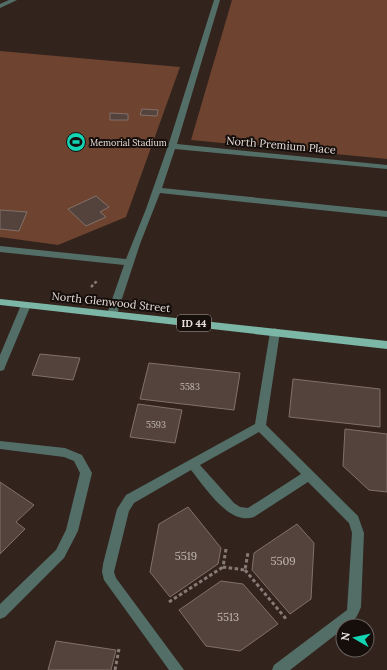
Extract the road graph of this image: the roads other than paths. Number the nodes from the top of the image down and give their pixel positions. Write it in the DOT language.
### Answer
graph roads {
  1 [pos="14,0"];
  2 [pos="216,0"];
  3 [pos="0,6"];
  4 [pos="172,146"];
  5 [pos="387,167"];
  6 [pos="157,190"];
  7 [pos="387,214"];
  8 [pos="0,249"];
  9 [pos="129,262"];
  10 [pos="0,302"];
  11 [pos="26,305"];
  12 [pos="112,314"];
  13 [pos="275,332"];
  14 [pos="387,345"];
  15 [pos="4,350"];
  16 [pos="0,367"];
  17 [pos="260,426"];
  18 [pos="0,445"];
  19 [pos="192,464"];
  20 [pos="309,475"];
  21 [pos="0,613"];
  22 [pos="177,670"];
  23 [pos="279,670"];
  1 -- 3 [label="street"];
  2 -- 4 [label="street"];
  4 -- 5 [label="street, North Premium Place"];
  4 -- 6 [label="street"];
  6 -- 7 [label="street"];
  6 -- 9 [label="street"];
  8 -- 9 [label="street"];
  9 -- 12 [label="street"];
  10 -- 11 [label="main road, North Glenwood Street / ID 44"];
  11 -- 12 [label="main road, North Glenwood Street / ID 44"];
  11 -- 15 [label="street"];
  12 -- 13 [label="main road, North Glenwood Street / ID 44"];
  13 -- 14 [label="main road, North Glenwood Street / ID 44"];
  13 -- 17 [label="street"];
  15 -- 16 [label="street"];
  17 -- 19 [label="street"];
  17 -- 20 [label="street"];
  18 -- 21 [label="street"];
  19 -- 20 [label="street"];
  19 -- 22 [label="street"];
  20 -- 23 [label="street"];
}
